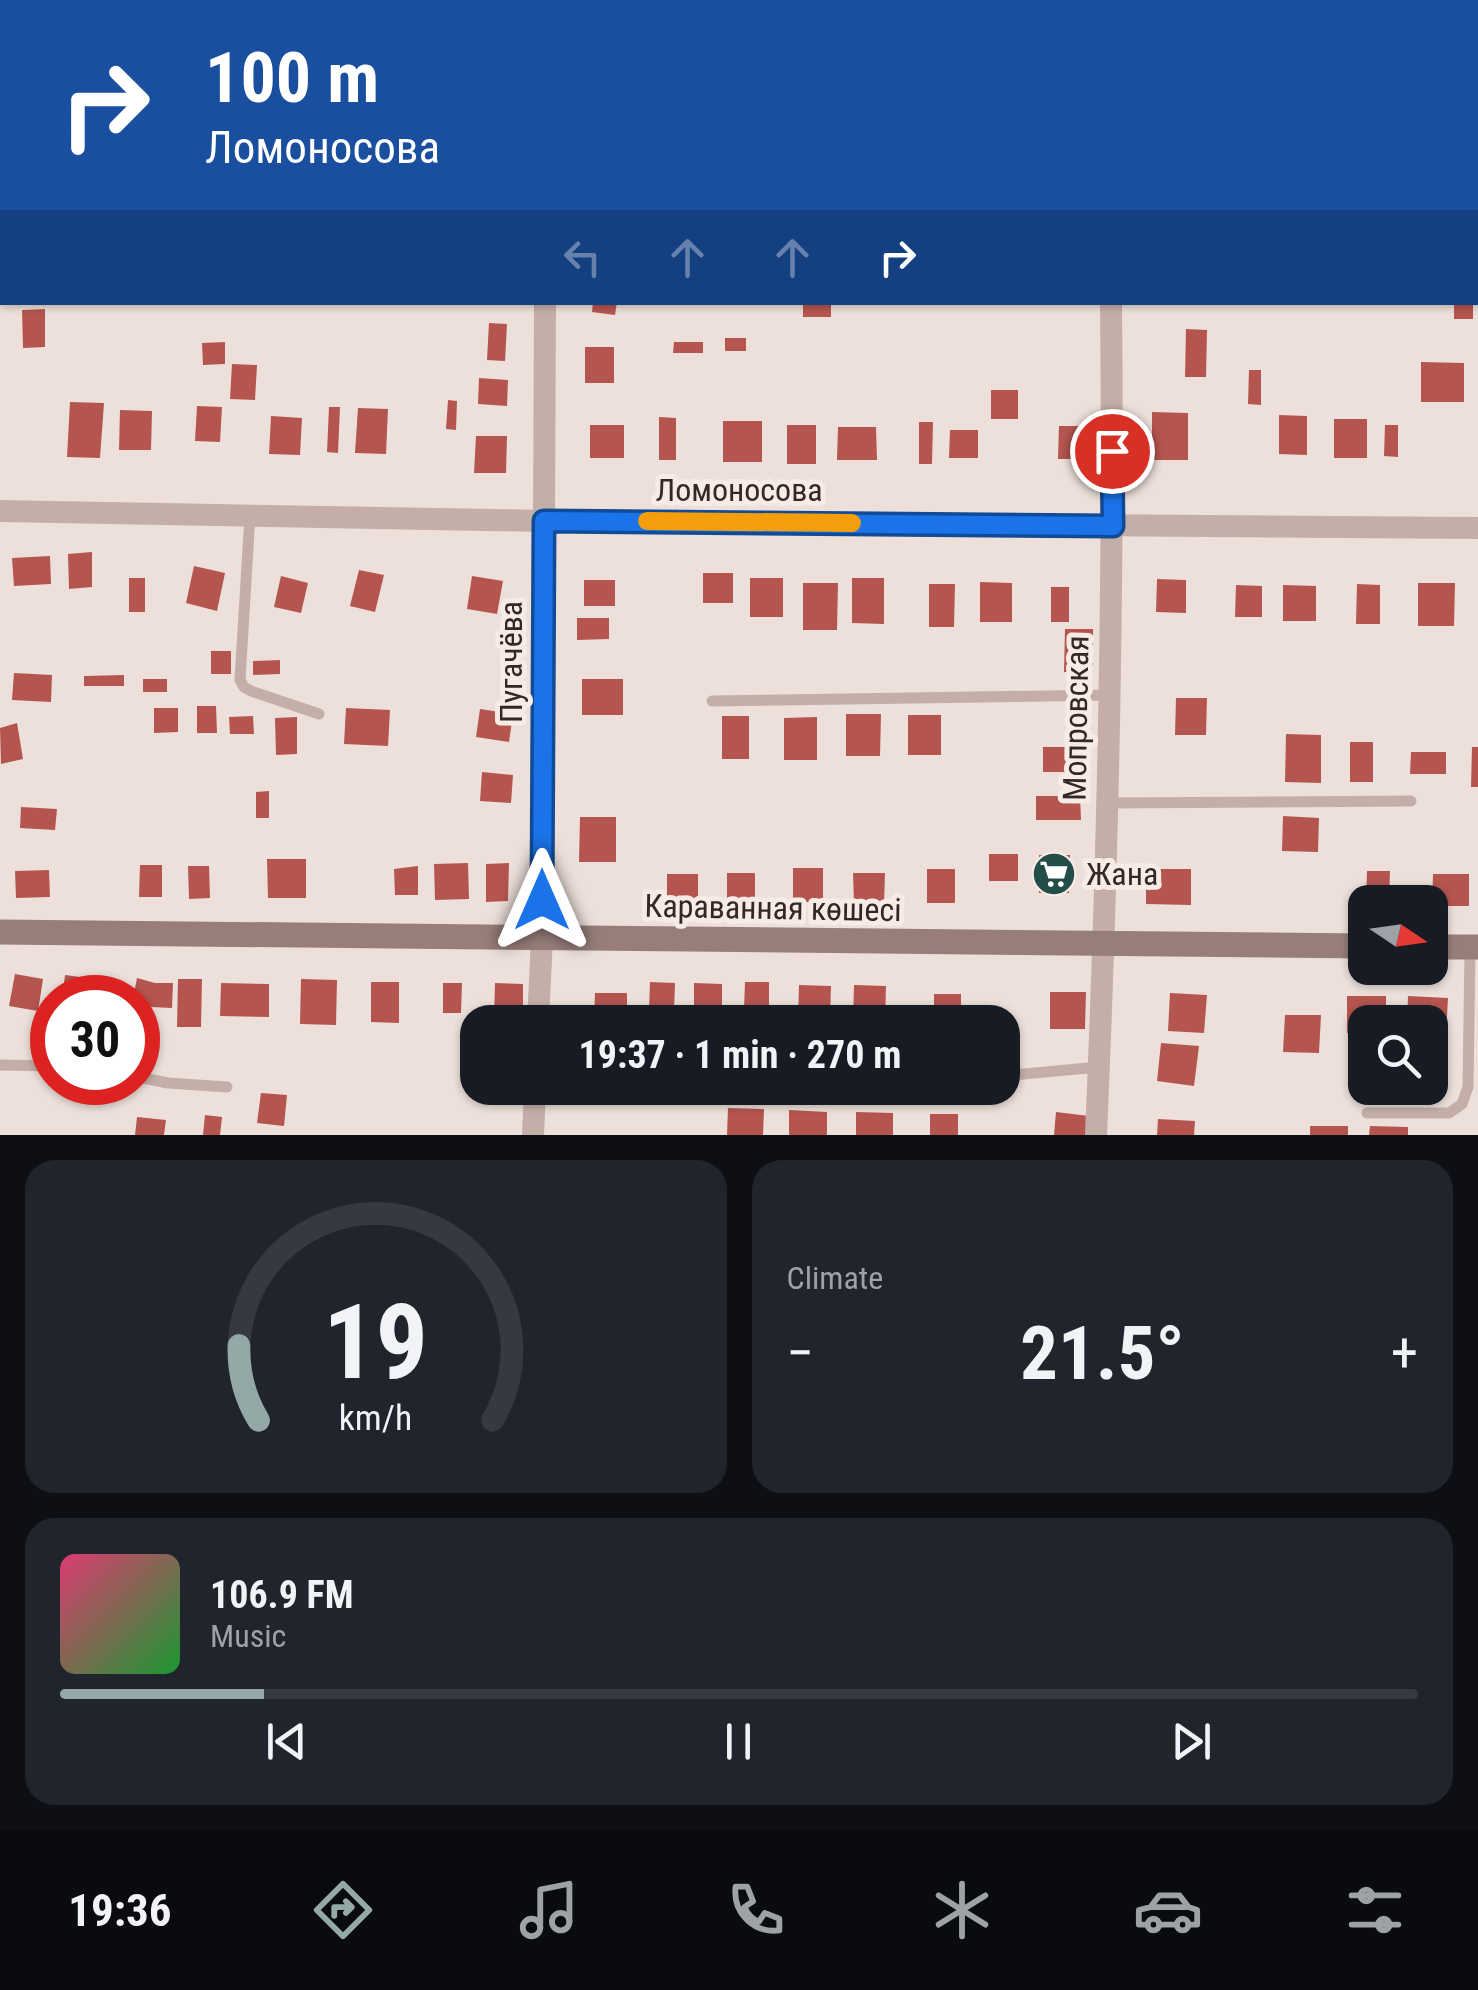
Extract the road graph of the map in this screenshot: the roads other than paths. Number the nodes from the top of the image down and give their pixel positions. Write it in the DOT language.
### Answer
graph roads {
  1 [pos="545,305"];
  2 [pos="1111,305"];
  3 [pos="0,510"];
  4 [pos="250,515"];
  5 [pos="544,521"];
  6 [pos="1113,526"];
  7 [pos="1478,528"];
  8 [pos="1110,695"];
  9 [pos="712,701"];
  10 [pos="319,714"];
  11 [pos="1411,800"];
  12 [pos="1107,803"];
  13 [pos="0,932"];
  14 [pos="542,938"];
  15 [pos="1104,944"];
  16 [pos="1348,946"];
  17 [pos="1448,947"];
  18 [pos="1474,947"];
  19 [pos="539,1005"];
  20 [pos="0,1065"];
  21 [pos="30,1066"];
  22 [pos="1099,1067"];
  23 [pos="1020,1074"];
  24 [pos="160,1082"];
  25 [pos="227,1087"];
  26 [pos="534,1105"];
  27 [pos="1367,1112"];
  28 [pos="533,1135"];
  29 [pos="1096,1135"];
  1 -- 5 [label="street, Пугачёва"];
  2 -- 6 [label="street, Мопровская"];
  3 -- 4 [label="street, Ломоносова"];
  4 -- 5 [label="street, Ломоносова"];
  4 -- 10 [label="lane"];
  5 -- 6 [label="street, Ломоносова"];
  5 -- 14 [label="street, Пугачёва"];
  6 -- 7 [label="street, Ломоносова"];
  6 -- 8 [label="street, Мопровская"];
  8 -- 9 [label="lane"];
  8 -- 12 [label="street, Мопровская"];
  11 -- 12 [label="lane"];
  12 -- 15 [label="street, Мопровская"];
  13 -- 14 [label="main road, Караванная көшесі"];
  14 -- 15 [label="main road, Караванная көшесі"];
  14 -- 19 [label="street, Пугачёва"];
  15 -- 16 [label="main road, Караванная көшесі"];
  15 -- 22 [label="street, Мопровская"];
  17 -- 18 [label="main road"];
  18 -- 27 [label="lane"];
  20 -- 21 [label="lane"];
  22 -- 23 [label="lane"];
  22 -- 29 [label="street, Мопровская"];
  24 -- 25 [label="lane"];
  26 -- 28 [label="street"];
}
